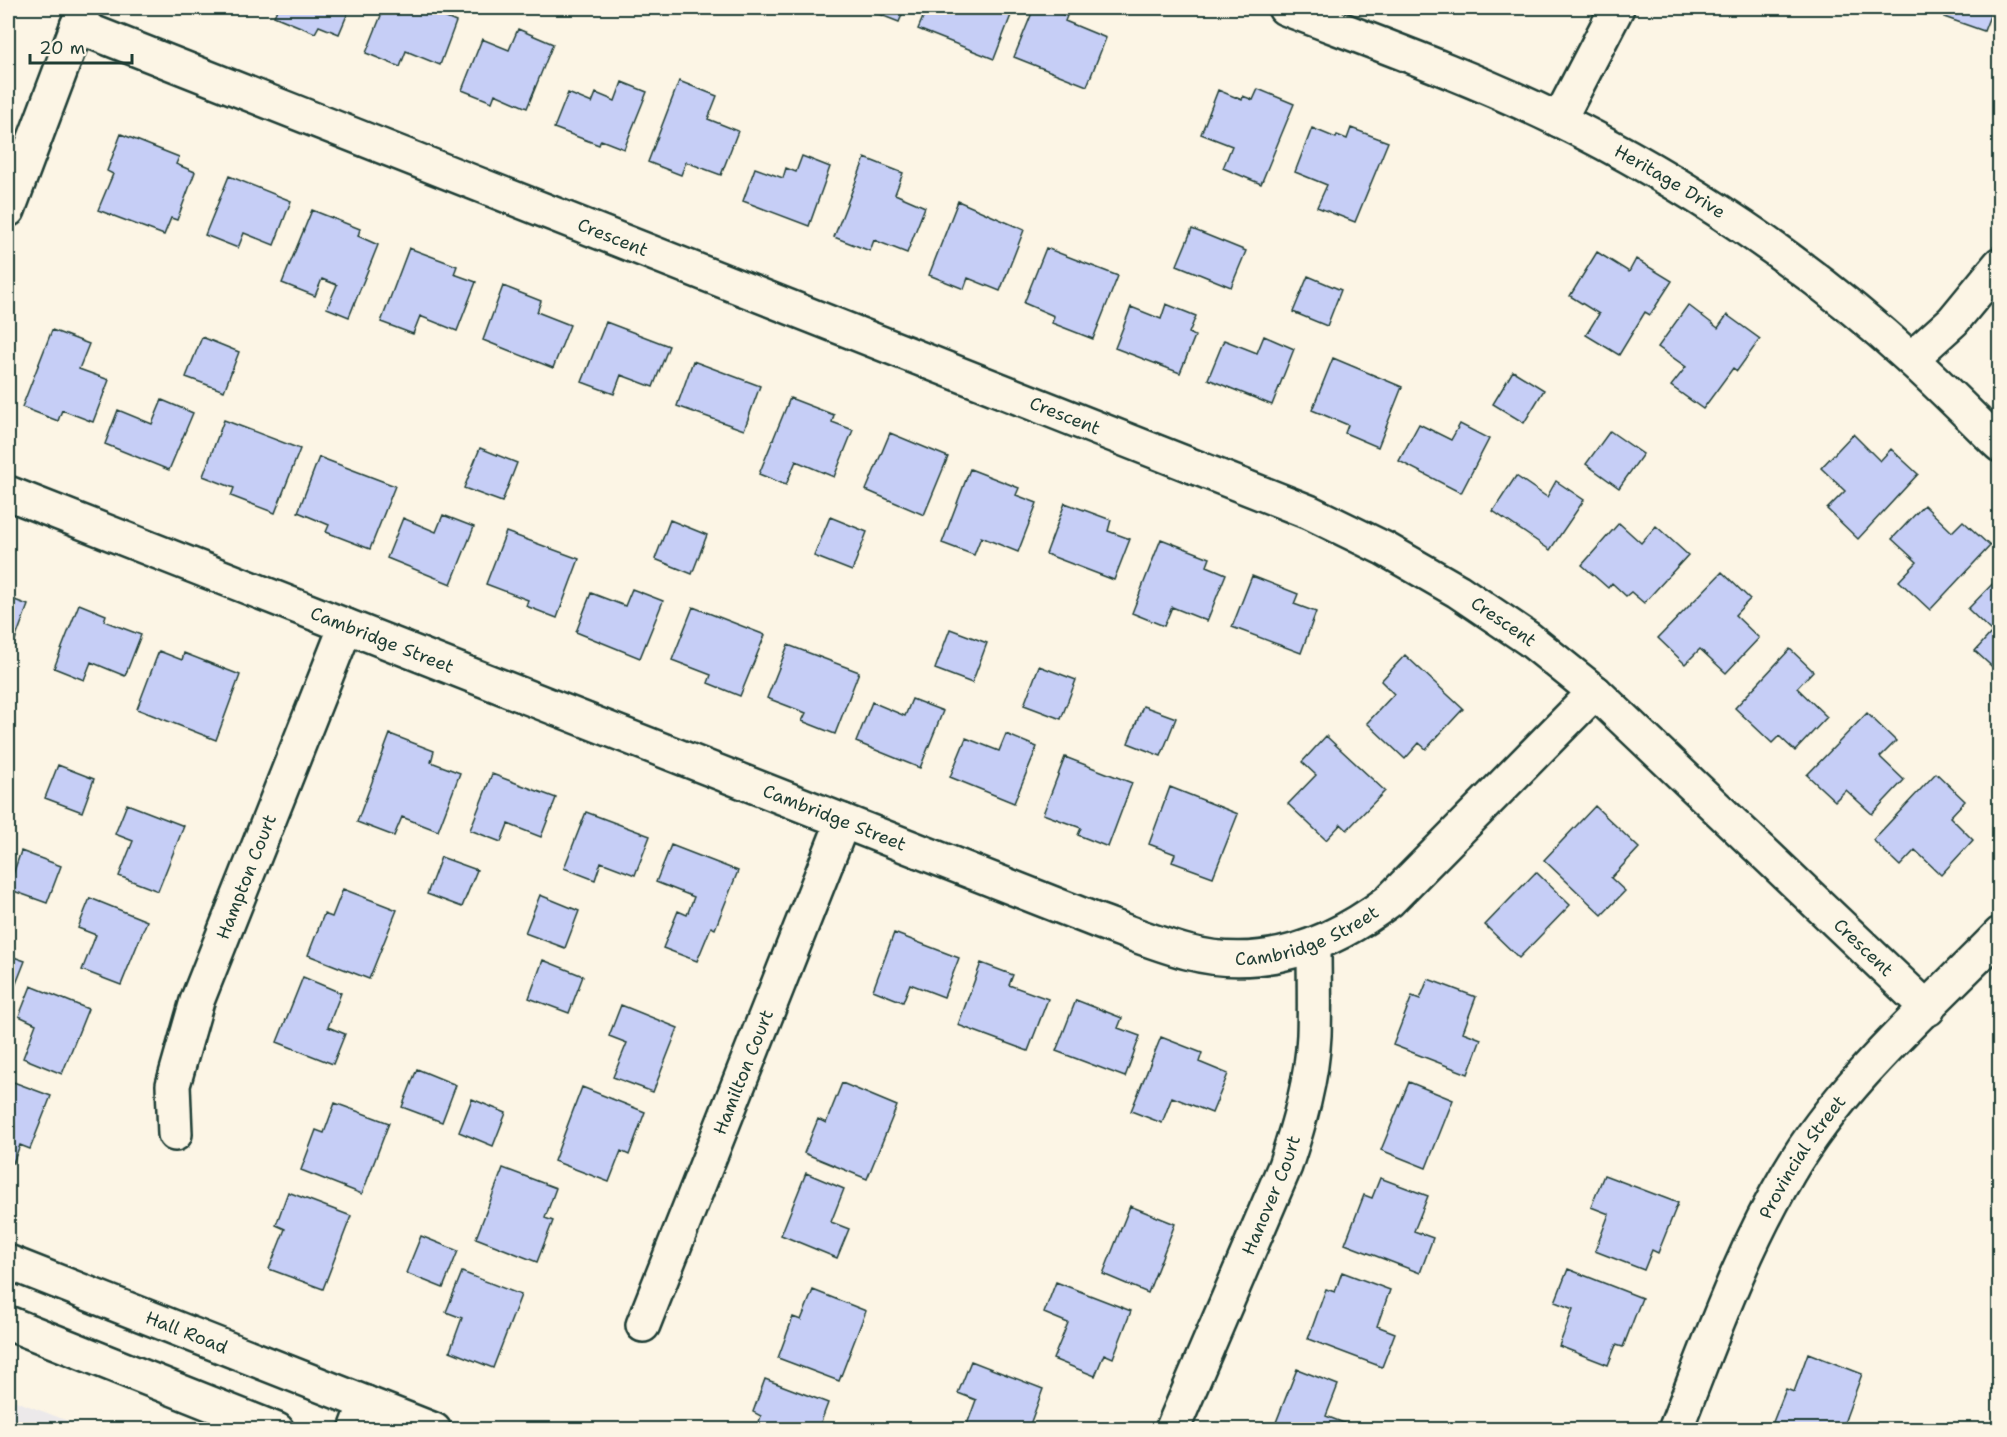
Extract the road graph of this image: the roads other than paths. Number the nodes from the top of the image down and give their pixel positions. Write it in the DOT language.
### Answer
graph roads {
  1 [pos="1285,8"];
  2 [pos="1617,8"];
  3 [pos="81,17"];
  4 [pos="1559,120"];
  5 [pos="8,210"];
  6 [pos="2000,264"];
  7 [pos="1911,359"];
  8 [pos="2000,444"];
  9 [pos="8,493"];
  10 [pos="346,626"];
  11 [pos="1594,692"];
  12 [pos="843,821"];
  13 [pos="2000,934"];
  14 [pos="1314,946"];
  15 [pos="1928,1009"];
  16 [pos="175,1134"];
  17 [pos="8,1262"];
  18 [pos="8,1323"];
  19 [pos="643,1325"];
  20 [pos="361,1416"];
  21 [pos="277,1430"];
  22 [pos="434,1430"];
  23 [pos="1172,1430"];
  24 [pos="1675,1430"];
  1 -- 4 [label="street, Heritage Drive"];
  2 -- 4 [label="street"];
  3 -- 5 [label="street"];
  3 -- 11 [label="street, Crescent"];
  4 -- 7 [label="street, Heritage Drive"];
  6 -- 7 [label="street"];
  7 -- 8 [label="street, Heritage Drive"];
  9 -- 10 [label="street, Cambridge Street"];
  10 -- 12 [label="street, Cambridge Street"];
  10 -- 16 [label="street, Hampton Court"];
  11 -- 14 [label="street, Cambridge Street"];
  11 -- 15 [label="street, Crescent"];
  12 -- 14 [label="street, Cambridge Street"];
  12 -- 19 [label="street, Hamilton Court"];
  13 -- 15 [label="street, Provincial Street"];
  14 -- 23 [label="street, Hanover Court"];
  15 -- 24 [label="street, Provincial Street"];
  17 -- 20 [label="street, Hall Road"];
  18 -- 21 [label="street"];
  20 -- 22 [label="street, Hall Road"];
}
